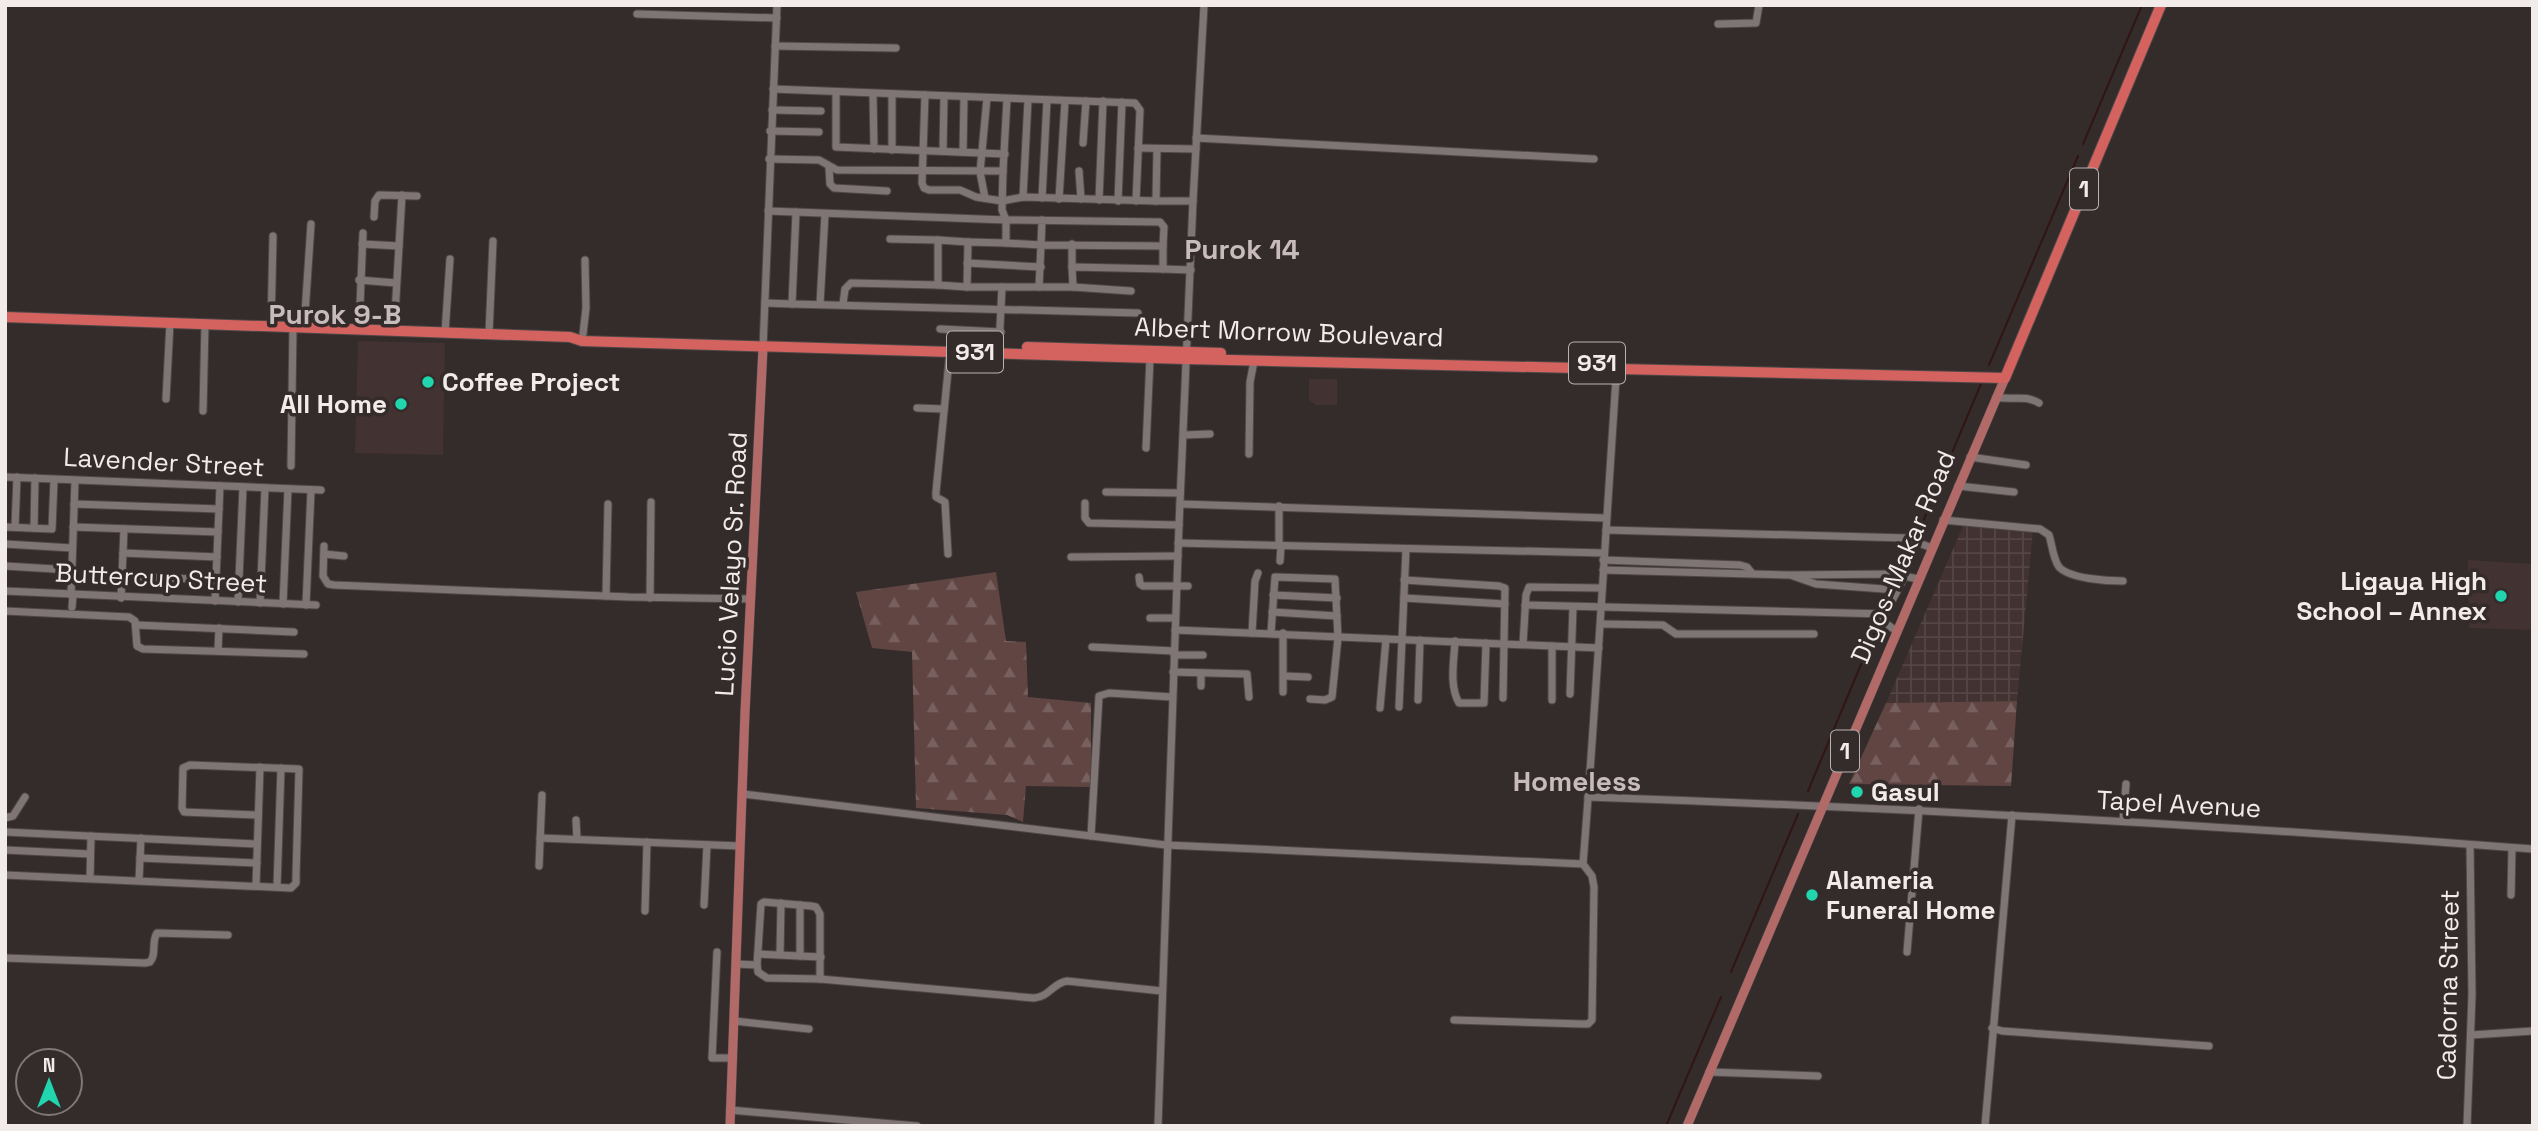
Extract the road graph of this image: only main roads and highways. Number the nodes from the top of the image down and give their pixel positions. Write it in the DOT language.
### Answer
graph roads {
  1 [pos="2161,5"];
  2 [pos="5,317"];
  3 [pos="570,337"];
  4 [pos="763,345"];
  5 [pos="1186,355"];
  6 [pos="1614,367"];
  7 [pos="2006,375"];
  8 [pos="730,1126"];
  9 [pos="1687,1126"];
  1 -- 7 [label="highway, Digos-Makar Road / 1"];
  2 -- 3 [label="highway, Albert Morrow Boulevard / 931"];
  3 -- 4 [label="highway, Albert Morrow Boulevard / 931"];
  3 -- 4 [label="highway, Albert Morrow Boulevard / 931"];
  4 -- 5 [label="highway, Albert Morrow Boulevard / 931"];
  4 -- 5 [label="highway, Albert Morrow Boulevard / 931"];
  4 -- 8 [label="main road, Lucio Velayo Sr. Road"];
  5 -- 6 [label="highway, Albert Morrow Boulevard / 931"];
  5 -- 6 [label="highway, Albert Morrow Boulevard / 931"];
  6 -- 7 [label="highway, Albert Morrow Boulevard / 931"];
  7 -- 9 [label="main road, Digos-Makar Road / 1"];
}
